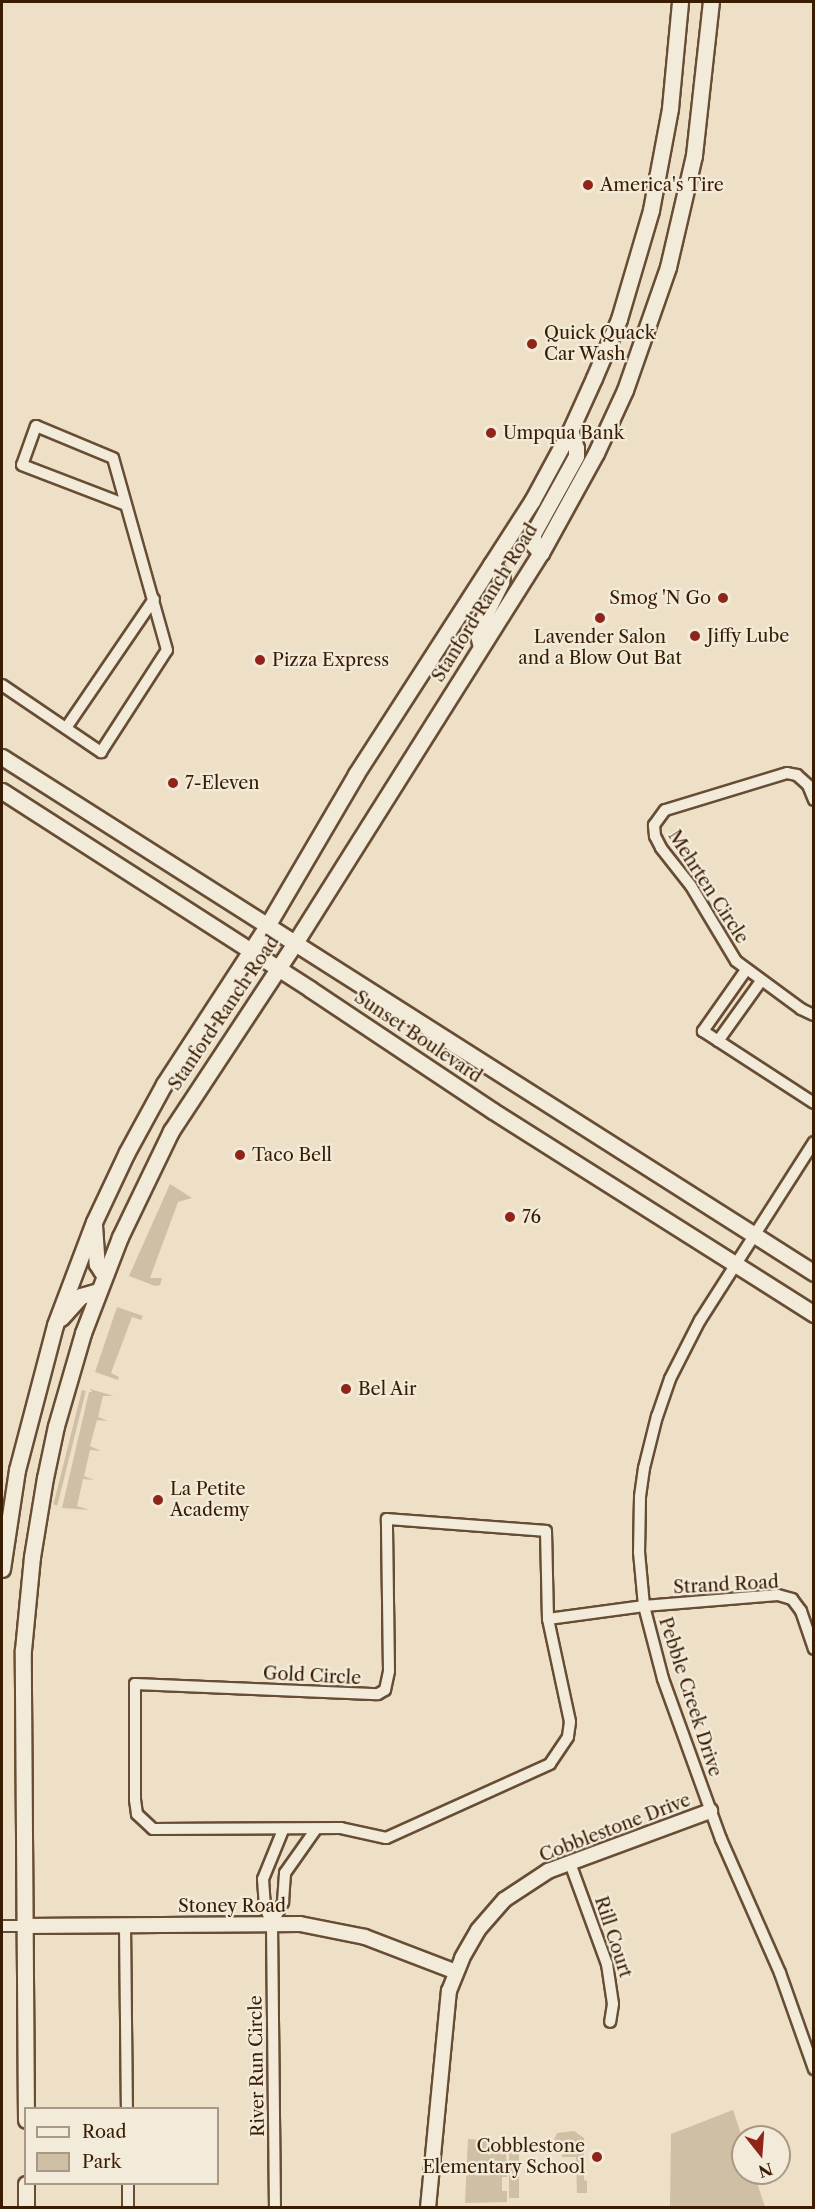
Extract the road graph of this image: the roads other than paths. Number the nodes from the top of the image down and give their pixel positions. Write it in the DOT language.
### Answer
graph roads {
  1 [pos="680,2"];
  2 [pos="711,2"];
  3 [pos="570,431"];
  4 [pos="126,505"];
  5 [pos="541,553"];
  6 [pos="491,565"];
  7 [pos="154,599"];
  8 [pos="481,647"];
  9 [pos="2,685"];
  10 [pos="66,728"];
  11 [pos="2,758"];
  12 [pos="2,791"];
  13 [pos="813,800"];
  14 [pos="267,926"];
  15 [pos="295,943"];
  16 [pos="251,951"];
  17 [pos="278,968"];
  18 [pos="746,970"];
  19 [pos="761,981"];
  20 [pos="722,1004"];
  21 [pos="737,1015"];
  22 [pos="813,1015"];
  23 [pos="718,1041"];
  24 [pos="813,1103"];
  25 [pos="813,1142"];
  26 [pos="94,1222"];
  27 [pos="754,1235"];
  28 [pos="735,1265"];
  29 [pos="813,1273"];
  30 [pos="104,1275"];
  31 [pos="98,1291"];
  32 [pos="813,1314"];
  33 [pos="55,1325"];
  34 [pos="2,1569"];
  35 [pos="644,1606"];
  36 [pos="548,1619"];
  37 [pos="813,1649"];
  38 [pos="710,1811"];
  39 [pos="316,1829"];
  40 [pos="283,1830"];
  41 [pos="570,1863"];
  42 [pos="272,1923"];
  43 [pos="125,1925"];
  44 [pos="2,1926"];
  45 [pos="24,1926"];
  46 [pos="456,1972"];
  47 [pos="610,2022"];
  48 [pos="813,2069"];
  49 [pos="26,2107"];
  50 [pos="127,2107"];
  51 [pos="26,2185"];
  52 [pos="128,2185"];
  53 [pos="26,2208"];
  54 [pos="128,2208"];
  55 [pos="275,2208"];
  56 [pos="428,2208"];
  1 -- 3 [label="main road, Stanford Ranch Road"];
  2 -- 5 [label="main road, Stanford Ranch Road"];
  3 -- 5 [label="main road"];
  3 -- 6 [label="main road, Stanford Ranch Road"];
  4 -- 4 [label="street"];
  4 -- 7 [label="street"];
  5 -- 8 [label="main road, Stanford Ranch Road"];
  6 -- 8 [label="main road"];
  6 -- 14 [label="main road, Stanford Ranch Road"];
  7 -- 10 [label="street"];
  7 -- 10 [label="street"];
  8 -- 15 [label="main road, Stanford Ranch Road"];
  9 -- 10 [label="street"];
  11 -- 14 [label="main road, Sunset Boulevard"];
  12 -- 16 [label="main road, Sunset Boulevard"];
  13 -- 18 [label="street, Mehrten Circle"];
  14 -- 15 [label="main road, Sunset Boulevard"];
  14 -- 16 [label="main road, Stanford Ranch Road"];
  15 -- 17 [label="main road, Stanford Ranch Road"];
  15 -- 27 [label="main road, Sunset Boulevard"];
  16 -- 17 [label="main road, Sunset Boulevard"];
  16 -- 26 [label="main road, Stanford Ranch Road"];
  17 -- 28 [label="main road, Sunset Boulevard"];
  17 -- 30 [label="main road, Stanford Ranch Road"];
  18 -- 19 [label="street, Mehrten Circle"];
  18 -- 20 [label="street, Mehrten Circle"];
  19 -- 21 [label="street"];
  19 -- 22 [label="street, Mehrten Circle"];
  20 -- 21 [label="street"];
  20 -- 23 [label="street, Mehrten Circle"];
  21 -- 23 [label="street"];
  23 -- 24 [label="street"];
  25 -- 27 [label="street, Pebble Creek Drive"];
  26 -- 30 [label="main road"];
  26 -- 33 [label="main road, Stanford Ranch Road"];
  27 -- 28 [label="street, Pebble Creek Drive"];
  27 -- 29 [label="main road, Sunset Boulevard"];
  28 -- 32 [label="main road, Sunset Boulevard"];
  28 -- 35 [label="street, Pebble Creek Drive"];
  30 -- 31 [label="main road, Stanford Ranch Road"];
  31 -- 33 [label="main road"];
  31 -- 45 [label="main road, Stanford Ranch Road"];
  33 -- 34 [label="main road, Stanford Ranch Road"];
  35 -- 36 [label="street"];
  35 -- 37 [label="street, Strand Road"];
  35 -- 38 [label="street, Pebble Creek Drive"];
  36 -- 39 [label="street, Gold Circle"];
  36 -- 40 [label="street, Gold Circle"];
  38 -- 41 [label="street, Cobblestone Drive"];
  38 -- 48 [label="street, Pebble Creek Drive"];
  39 -- 40 [label="street, Gold Circle"];
  39 -- 42 [label="street"];
  40 -- 42 [label="street"];
  41 -- 46 [label="street, Cobblestone Drive"];
  41 -- 47 [label="street, Rill Court"];
  42 -- 43 [label="street, Stoney Road"];
  42 -- 46 [label="street, Stoney Road"];
  42 -- 55 [label="street, River Run Circle"];
  43 -- 45 [label="street, Stoney Road"];
  43 -- 50 [label="street"];
  44 -- 45 [label="street, Stoney Road"];
  45 -- 49 [label="main road, Stanford Ranch Road"];
  46 -- 56 [label="street, Cobblestone Drive"];
  51 -- 53 [label="main road"];
  52 -- 54 [label="street"];
}
